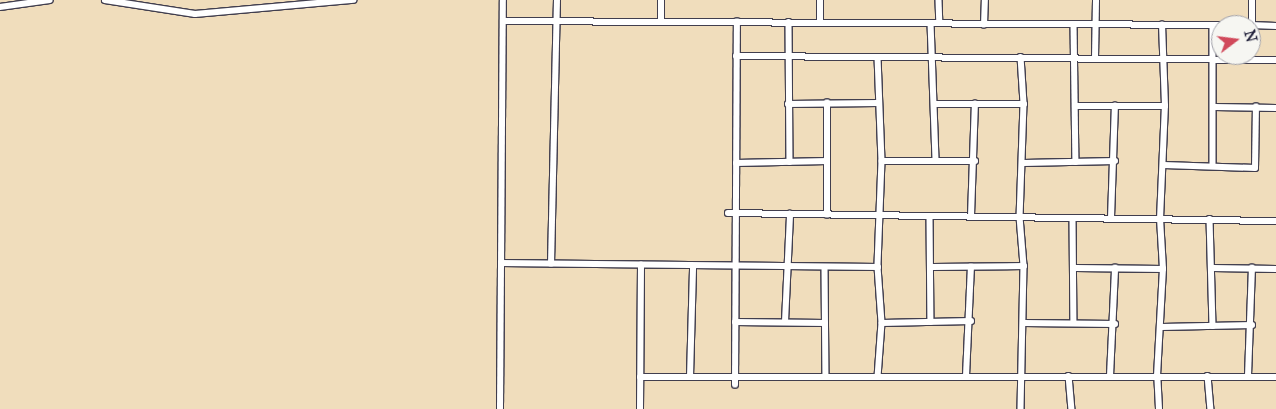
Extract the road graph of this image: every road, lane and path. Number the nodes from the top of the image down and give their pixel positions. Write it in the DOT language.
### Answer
graph roads {
  1 [pos="50,0"];
  2 [pos="105,0"];
  3 [pos="353,0"];
  4 [pos="504,0"];
  5 [pos="557,0"];
  6 [pos="661,0"];
  7 [pos="820,0"];
  8 [pos="939,0"];
  9 [pos="984,0"];
  10 [pos="1096,0"];
  11 [pos="1252,0"];
  12 [pos="0,7"];
  13 [pos="1252,15"];
  14 [pos="503,21"];
  15 [pos="557,21"];
  16 [pos="661,21"];
  17 [pos="737,22"];
  18 [pos="789,22"];
  19 [pos="820,23"];
  20 [pos="931,23"];
  21 [pos="940,23"];
  22 [pos="1074,24"];
  23 [pos="1095,24"];
  24 [pos="984,25"];
  25 [pos="1162,25"];
  26 [pos="1211,25"];
  27 [pos="1261,26"];
  28 [pos="1276,26"];
  29 [pos="736,56"];
  30 [pos="788,56"];
  31 [pos="878,56"];
  32 [pos="931,57"];
  33 [pos="1021,57"];
  34 [pos="1074,58"];
  35 [pos="1095,58"];
  36 [pos="1162,58"];
  37 [pos="1211,58"];
  38 [pos="1261,60"];
  39 [pos="1276,60"];
  40 [pos="1212,65"];
  41 [pos="827,103"];
  42 [pos="878,103"];
  43 [pos="788,104"];
  44 [pos="935,104"];
  45 [pos="975,104"];
  46 [pos="1024,104"];
  47 [pos="1077,106"];
  48 [pos="1115,106"];
  49 [pos="1165,106"];
  50 [pos="1215,107"];
  51 [pos="1256,107"];
  52 [pos="1276,108"];
  53 [pos="827,161"];
  54 [pos="882,161"];
  55 [pos="936,161"];
  56 [pos="975,161"];
  57 [pos="1115,161"];
  58 [pos="790,162"];
  59 [pos="1024,162"];
  60 [pos="1076,162"];
  61 [pos="736,163"];
  62 [pos="1164,165"];
  63 [pos="1213,166"];
  64 [pos="728,213"];
  65 [pos="736,213"];
  66 [pos="790,214"];
  67 [pos="827,214"];
  68 [pos="878,215"];
  69 [pos="930,216"];
  70 [pos="971,216"];
  71 [pos="1020,217"];
  72 [pos="1073,218"];
  73 [pos="1111,218"];
  74 [pos="1160,219"];
  75 [pos="1210,219"];
  76 [pos="1276,221"];
  77 [pos="501,263"];
  78 [pos="551,264"];
  79 [pos="641,265"];
  80 [pos="693,266"];
  81 [pos="1024,266"];
  82 [pos="735,267"];
  83 [pos="787,267"];
  84 [pos="825,267"];
  85 [pos="878,267"];
  86 [pos="932,267"];
  87 [pos="971,267"];
  88 [pos="1076,268"];
  89 [pos="1115,268"];
  90 [pos="1163,268"];
  91 [pos="1213,268"];
  92 [pos="1252,268"];
  93 [pos="1276,269"];
  94 [pos="971,321"];
  95 [pos="735,322"];
  96 [pos="785,322"];
  97 [pos="931,322"];
  98 [pos="826,323"];
  99 [pos="882,323"];
  100 [pos="1024,323"];
  101 [pos="1074,324"];
  102 [pos="1115,324"];
  103 [pos="1252,325"];
  104 [pos="1213,326"];
  105 [pos="1162,327"];
  106 [pos="640,376"];
  107 [pos="966,376"];
  108 [pos="1020,376"];
  109 [pos="1069,376"];
  110 [pos="1110,376"];
  111 [pos="1157,376"];
  112 [pos="1208,376"];
  113 [pos="1248,376"];
  114 [pos="690,377"];
  115 [pos="735,377"];
  116 [pos="826,377"];
  117 [pos="878,377"];
  118 [pos="1276,377"];
  119 [pos="735,385"];
  120 [pos="500,409"];
  121 [pos="640,409"];
  122 [pos="1021,409"];
  123 [pos="1072,409"];
  124 [pos="1159,409"];
  125 [pos="1211,409"];
  1 -- 12 [label="street"];
  2 -- 3 [label="street"];
  4 -- 14 [label="street"];
  5 -- 15 [label="street"];
  6 -- 16 [label="street"];
  7 -- 19 [label="street"];
  8 -- 21 [label="street"];
  9 -- 24 [label="street"];
  10 -- 23 [label="street"];
  11 -- 13 [label="street"];
  14 -- 15 [label="street"];
  14 -- 77 [label="street"];
  15 -- 16 [label="street"];
  15 -- 78 [label="street"];
  16 -- 17 [label="street"];
  17 -- 18 [label="street"];
  17 -- 29 [label="street"];
  18 -- 19 [label="street"];
  18 -- 30 [label="street"];
  19 -- 20 [label="street"];
  20 -- 21 [label="street"];
  20 -- 32 [label="street"];
  21 -- 24 [label="street"];
  22 -- 23 [label="street"];
  22 -- 24 [label="street"];
  22 -- 34 [label="street"];
  23 -- 25 [label="street"];
  23 -- 35 [label="street"];
  25 -- 26 [label="street"];
  25 -- 36 [label="street"];
  27 -- 28 [label="street"];
  29 -- 30 [label="street"];
  29 -- 61 [label="street"];
  30 -- 31 [label="street"];
  30 -- 43 [label="street"];
  31 -- 32 [label="street"];
  31 -- 42 [label="street"];
  32 -- 33 [label="street"];
  32 -- 44 [label="street"];
  33 -- 34 [label="street"];
  33 -- 46 [label="street"];
  34 -- 35 [label="street"];
  34 -- 47 [label="street"];
  35 -- 36 [label="street"];
  36 -- 37 [label="street"];
  36 -- 49 [label="street"];
  38 -- 39 [label="street"];
  40 -- 50 [label="street"];
  41 -- 42 [label="street"];
  41 -- 43 [label="street"];
  41 -- 53 [label="street"];
  42 -- 54 [label="street"];
  43 -- 58 [label="street"];
  44 -- 45 [label="street"];
  44 -- 55 [label="street"];
  45 -- 46 [label="street"];
  45 -- 56 [label="street"];
  46 -- 59 [label="street"];
  47 -- 48 [label="street"];
  47 -- 60 [label="street"];
  48 -- 49 [label="street"];
  48 -- 57 [label="street"];
  49 -- 62 [label="street"];
  50 -- 51 [label="street"];
  50 -- 63 [label="street"];
  51 -- 52 [label="street"];
  51 -- 63 [label="street"];
  53 -- 58 [label="street"];
  53 -- 67 [label="street"];
  54 -- 55 [label="street"];
  54 -- 68 [label="street"];
  55 -- 56 [label="street"];
  56 -- 70 [label="street"];
  57 -- 60 [label="street"];
  57 -- 73 [label="street"];
  58 -- 61 [label="street"];
  59 -- 60 [label="street"];
  59 -- 71 [label="street"];
  61 -- 65 [label="street"];
  62 -- 63 [label="street"];
  62 -- 74 [label="street"];
  64 -- 65 [label="street"];
  65 -- 66 [label="street"];
  65 -- 82 [label="street"];
  66 -- 67 [label="street"];
  66 -- 83 [label="street"];
  67 -- 68 [label="street"];
  68 -- 69 [label="street"];
  68 -- 85 [label="street"];
  69 -- 70 [label="street"];
  69 -- 86 [label="street"];
  70 -- 71 [label="street"];
  71 -- 72 [label="street"];
  71 -- 81 [label="street"];
  72 -- 73 [label="street"];
  72 -- 88 [label="street"];
  73 -- 74 [label="street"];
  74 -- 75 [label="street"];
  74 -- 90 [label="street"];
  75 -- 76 [label="street"];
  75 -- 91 [label="street"];
  77 -- 78 [label="street"];
  77 -- 120 [label="street"];
  78 -- 79 [label="street"];
  79 -- 80 [label="street"];
  79 -- 106 [label="street"];
  80 -- 82 [label="street"];
  80 -- 114 [label="street"];
  81 -- 87 [label="street"];
  81 -- 100 [label="street"];
  82 -- 83 [label="street"];
  82 -- 95 [label="street"];
  83 -- 84 [label="street"];
  83 -- 96 [label="street"];
  84 -- 85 [label="street"];
  84 -- 98 [label="street"];
  85 -- 99 [label="street"];
  86 -- 87 [label="street"];
  86 -- 97 [label="street"];
  87 -- 94 [label="street"];
  88 -- 89 [label="street"];
  88 -- 101 [label="street"];
  89 -- 90 [label="street"];
  89 -- 102 [label="street"];
  90 -- 105 [label="street"];
  91 -- 92 [label="street"];
  91 -- 104 [label="street"];
  92 -- 93 [label="street"];
  92 -- 103 [label="street"];
  94 -- 97 [label="street"];
  94 -- 107 [label="street"];
  95 -- 96 [label="street"];
  95 -- 115 [label="street"];
  96 -- 98 [label="street"];
  97 -- 99 [label="street"];
  98 -- 116 [label="street"];
  99 -- 117 [label="street"];
  100 -- 101 [label="street"];
  100 -- 108 [label="street"];
  101 -- 102 [label="street"];
  102 -- 110 [label="street"];
  103 -- 104 [label="street"];
  103 -- 113 [label="street"];
  104 -- 105 [label="street"];
  105 -- 111 [label="street"];
  106 -- 114 [label="street"];
  106 -- 121 [label="street"];
  107 -- 108 [label="street"];
  107 -- 117 [label="street"];
  108 -- 109 [label="street"];
  108 -- 122 [label="street"];
  109 -- 110 [label="street"];
  109 -- 123 [label="street"];
  110 -- 111 [label="street"];
  111 -- 112 [label="street"];
  111 -- 124 [label="street"];
  112 -- 113 [label="street"];
  112 -- 125 [label="street"];
  113 -- 118 [label="street"];
  114 -- 115 [label="street"];
  115 -- 116 [label="street"];
  115 -- 119 [label="street"];
  116 -- 117 [label="street"];
}
